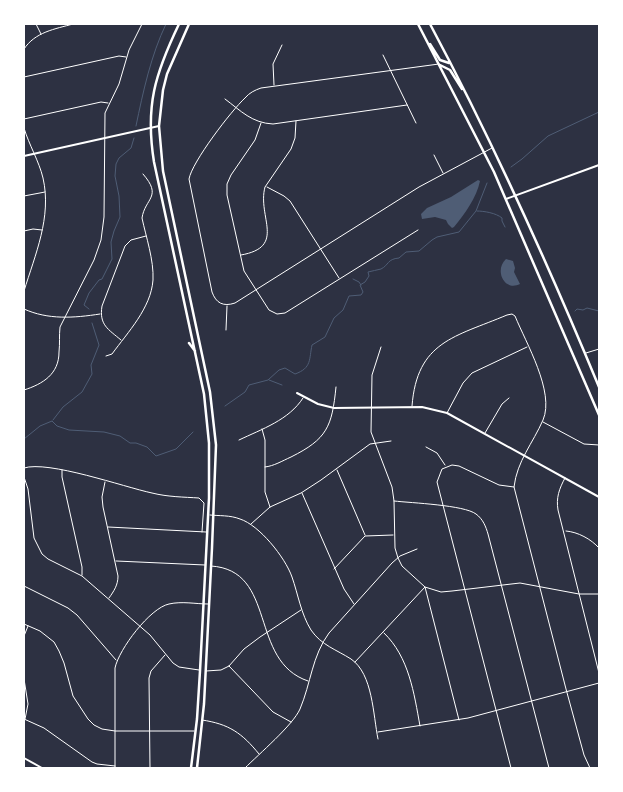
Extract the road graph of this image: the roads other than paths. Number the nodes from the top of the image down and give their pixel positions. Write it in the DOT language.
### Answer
graph roads {
  1 [pos="36,24"];
  2 [pos="73,24"];
  3 [pos="142,24"];
  4 [pos="179,24"];
  5 [pos="189,24"];
  6 [pos="418,24"];
  7 [pos="430,24"];
  8 [pos="41,34"];
  9 [pos="428,43"];
  10 [pos="282,44"];
  11 [pos="24,49"];
  12 [pos="383,55"];
  13 [pos="127,57"];
  14 [pos="449,63"];
  15 [pos="439,64"];
  16 [pos="392,71"];
  17 [pos="24,77"];
  18 [pos="274,86"];
  19 [pos="463,90"];
  20 [pos="225,99"];
  21 [pos="108,104"];
  22 [pos="407,106"];
  23 [pos="236,108"];
  24 [pos="24,119"];
  25 [pos="296,121"];
  26 [pos="261,123"];
  27 [pos="416,123"];
  28 [pos="159,126"];
  29 [pos="24,128"];
  30 [pos="150,128"];
  31 [pos="105,138"];
  32 [pos="492,148"];
  33 [pos="484,152"];
  34 [pos="34,154"];
  35 [pos="434,155"];
  36 [pos="24,156"];
  37 [pos="599,165"];
  38 [pos="144,174"];
  39 [pos="444,174"];
  40 [pos="265,186"];
  41 [pos="414,190"];
  42 [pos="45,192"];
  43 [pos="416,194"];
  44 [pos="516,195"];
  45 [pos="24,196"];
  46 [pos="506,200"];
  47 [pos="42,230"];
  48 [pos="418,230"];
  49 [pos="24,231"];
  50 [pos="146,236"];
  51 [pos="322,249"];
  52 [pos="240,255"];
  53 [pos="339,278"];
  54 [pos="255,290"];
  55 [pos="24,291"];
  56 [pos="227,306"];
  57 [pos="24,309"];
  58 [pos="101,314"];
  59 [pos="64,318"];
  60 [pos="195,324"];
  61 [pos="190,325"];
  62 [pos="226,330"];
  63 [pos="122,340"];
  64 [pos="189,343"];
  65 [pos="381,347"];
  66 [pos="528,347"];
  67 [pos="599,349"];
  68 [pos="195,351"];
  69 [pos="585,354"];
  70 [pos="106,356"];
  71 [pos="336,387"];
  72 [pos="599,387"];
  73 [pos="24,390"];
  74 [pos="297,393"];
  75 [pos="304,397"];
  76 [pos="509,398"];
  77 [pos="412,407"];
  78 [pos="334,408"];
  79 [pos="371,408"];
  80 [pos="599,412"];
  81 [pos="447,413"];
  82 [pos="543,421"];
  83 [pos="262,429"];
  84 [pos="485,434"];
  85 [pos="239,440"];
  86 [pos="391,440"];
  87 [pos="375,442"];
  88 [pos="599,445"];
  89 [pos="426,447"];
  90 [pos="524,456"];
  91 [pos="445,466"];
  92 [pos="265,467"];
  93 [pos="24,468"];
  94 [pos="62,470"];
  95 [pos="337,470"];
  96 [pos="24,477"];
  97 [pos="565,478"];
  98 [pos="105,481"];
  99 [pos="514,486"];
  100 [pos="301,493"];
  101 [pos="599,497"];
  102 [pos="394,501"];
  103 [pos="443,506"];
  104 [pos="270,507"];
  105 [pos="208,515"];
  106 [pos="214,515"];
  107 [pos="251,524"];
  108 [pos="108,528"];
  109 [pos="564,531"];
  110 [pos="202,532"];
  111 [pos="207,532"];
  112 [pos="394,535"];
  113 [pos="365,536"];
  114 [pos="599,548"];
  115 [pos="418,549"];
  116 [pos="398,558"];
  117 [pos="116,561"];
  118 [pos="205,565"];
  119 [pos="211,566"];
  120 [pos="334,568"];
  121 [pos="82,576"];
  122 [pos="501,584"];
  123 [pos="24,586"];
  124 [pos="424,587"];
  125 [pos="539,587"];
  126 [pos="464,590"];
  127 [pos="579,594"];
  128 [pos="599,594"];
  129 [pos="108,599"];
  130 [pos="203,604"];
  131 [pos="209,604"];
  132 [pos="355,605"];
  133 [pos="302,610"];
  134 [pos="24,624"];
  135 [pos="28,626"];
  136 [pos="140,627"];
  137 [pos="267,632"];
  138 [pos="383,633"];
  139 [pos="24,636"];
  140 [pos="322,643"];
  141 [pos="165,655"];
  142 [pos="117,660"];
  143 [pos="355,662"];
  144 [pos="229,666"];
  145 [pos="200,670"];
  146 [pos="206,671"];
  147 [pos="599,673"];
  148 [pos="24,679"];
  149 [pos="309,682"];
  150 [pos="599,684"];
  151 [pos="566,692"];
  152 [pos="532,701"];
  153 [pos="496,711"];
  154 [pos="24,719"];
  155 [pos="202,720"];
  156 [pos="459,720"];
  157 [pos="292,722"];
  158 [pos="420,726"];
  159 [pos="115,731"];
  160 [pos="150,731"];
  161 [pos="195,731"];
  162 [pos="377,732"];
  163 [pos="378,740"];
  164 [pos="259,755"];
  165 [pos="24,758"];
  166 [pos="115,767"];
  167 [pos="42,768"];
  168 [pos="150,768"];
  169 [pos="191,768"];
  170 [pos="197,768"];
  171 [pos="246,768"];
  172 [pos="511,768"];
  173 [pos="549,768"];
  174 [pos="590,768"];
  1 -- 8 [label="street"];
  2 -- 8 [label="street"];
  3 -- 13 [label="street"];
  4 -- 30 [label="main road"];
  5 -- 28 [label="main road"];
  6 -- 9 [label="main road"];
  7 -- 14 [label="main road"];
  8 -- 11 [label="street"];
  9 -- 14 [label="main road"];
  9 -- 15 [label="main road"];
  10 -- 18 [label="street"];
  12 -- 16 [label="street"];
  13 -- 17 [label="street"];
  13 -- 21 [label="street"];
  14 -- 19 [label="main road"];
  15 -- 16 [label="street"];
  15 -- 19 [label="main road"];
  15 -- 33 [label="main road"];
  16 -- 18 [label="street"];
  16 -- 22 [label="street"];
  18 -- 23 [label="street"];
  19 -- 32 [label="main road"];
  20 -- 23 [label="street"];
  21 -- 24 [label="street"];
  21 -- 31 [label="street"];
  22 -- 25 [label="street"];
  22 -- 27 [label="street"];
  23 -- 26 [label="street"];
  23 -- 56 [label="street"];
  25 -- 26 [label="street"];
  25 -- 40 [label="street"];
  26 -- 52 [label="street"];
  28 -- 30 [label="street"];
  28 -- 60 [label="main road"];
  29 -- 34 [label="street"];
  30 -- 31 [label="street"];
  30 -- 61 [label="main road"];
  31 -- 34 [label="street"];
  31 -- 59 [label="street"];
  32 -- 33 [label="street"];
  32 -- 44 [label="main road"];
  33 -- 39 [label="street"];
  33 -- 46 [label="main road"];
  34 -- 36 [label="street"];
  34 -- 42 [label="street"];
  35 -- 39 [label="street"];
  37 -- 44 [label="street"];
  38 -- 50 [label="street"];
  39 -- 41 [label="street"];
  40 -- 51 [label="street"];
  40 -- 52 [label="street"];
  41 -- 43 [label="street"];
  41 -- 51 [label="street"];
  42 -- 45 [label="street"];
  42 -- 47 [label="street"];
  44 -- 46 [label="street"];
  44 -- 69 [label="main road"];
  46 -- 80 [label="main road"];
  47 -- 49 [label="street"];
  47 -- 55 [label="street"];
  48 -- 53 [label="street"];
  50 -- 58 [label="street"];
  50 -- 63 [label="street"];
  51 -- 53 [label="street"];
  51 -- 54 [label="street"];
  52 -- 54 [label="street"];
  53 -- 54 [label="street"];
  54 -- 56 [label="street"];
  56 -- 62 [label="street"];
  57 -- 59 [label="street"];
  58 -- 59 [label="street"];
  58 -- 63 [label="street"];
  59 -- 73 [label="street"];
  60 -- 61 [label="main road"];
  60 -- 106 [label="main road"];
  61 -- 68 [label="main road"];
  63 -- 70 [label="street"];
  64 -- 68 [label="main road"];
  65 -- 79 [label="street"];
  66 -- 77 [label="street"];
  66 -- 81 [label="street"];
  66 -- 82 [label="street"];
  67 -- 69 [label="street"];
  68 -- 105 [label="main road"];
  69 -- 72 [label="main road"];
  71 -- 78 [label="street"];
  74 -- 75 [label="street"];
  75 -- 78 [label="street"];
  75 -- 83 [label="street"];
  76 -- 84 [label="street"];
  77 -- 79 [label="street"];
  77 -- 81 [label="street"];
  78 -- 79 [label="street"];
  78 -- 92 [label="street"];
  79 -- 87 [label="street"];
  81 -- 84 [label="street"];
  82 -- 88 [label="street"];
  82 -- 90 [label="street"];
  83 -- 85 [label="street"];
  83 -- 92 [label="street"];
  84 -- 90 [label="street"];
  86 -- 87 [label="street"];
  87 -- 95 [label="street"];
  87 -- 102 [label="street"];
  89 -- 91 [label="street"];
  90 -- 97 [label="street"];
  90 -- 99 [label="street"];
  91 -- 99 [label="street"];
  91 -- 103 [label="street"];
  92 -- 104 [label="street"];
  93 -- 94 [label="street"];
  94 -- 98 [label="street"];
  94 -- 121 [label="street"];
  95 -- 100 [label="street"];
  95 -- 113 [label="street"];
  96 -- 121 [label="street"];
  97 -- 101 [label="street"];
  97 -- 109 [label="street"];
  98 -- 108 [label="street"];
  98 -- 110 [label="street"];
  99 -- 125 [label="street"];
  100 -- 104 [label="street"];
  100 -- 120 [label="street"];
  102 -- 103 [label="street"];
  102 -- 112 [label="street"];
  103 -- 122 [label="street"];
  103 -- 126 [label="street"];
  104 -- 107 [label="street"];
  105 -- 106 [label="street"];
  105 -- 111 [label="main road"];
  106 -- 107 [label="street"];
  106 -- 119 [label="main road"];
  107 -- 133 [label="street"];
  108 -- 110 [label="street"];
  108 -- 117 [label="street"];
  109 -- 114 [label="street"];
  109 -- 127 [label="street"];
  110 -- 111 [label="street"];
  111 -- 118 [label="main road"];
  112 -- 113 [label="street"];
  112 -- 116 [label="street"];
  113 -- 120 [label="street"];
  115 -- 116 [label="street"];
  116 -- 124 [label="street"];
  116 -- 132 [label="street"];
  117 -- 118 [label="street"];
  117 -- 129 [label="street"];
  118 -- 130 [label="main road"];
  119 -- 131 [label="main road"];
  119 -- 137 [label="street"];
  120 -- 132 [label="street"];
  121 -- 129 [label="street"];
  122 -- 125 [label="street"];
  122 -- 126 [label="street"];
  122 -- 152 [label="street"];
  123 -- 142 [label="street"];
  124 -- 126 [label="street"];
  124 -- 138 [label="street"];
  124 -- 156 [label="street"];
  125 -- 127 [label="street"];
  125 -- 151 [label="street"];
  126 -- 153 [label="street"];
  127 -- 128 [label="street"];
  127 -- 147 [label="street"];
  129 -- 136 [label="street"];
  130 -- 131 [label="street"];
  130 -- 136 [label="street"];
  130 -- 145 [label="main road"];
  131 -- 146 [label="main road"];
  132 -- 140 [label="street"];
  133 -- 137 [label="street"];
  133 -- 140 [label="street"];
  134 -- 135 [label="street"];
  135 -- 139 [label="street"];
  135 -- 159 [label="street"];
  136 -- 141 [label="street"];
  136 -- 142 [label="street"];
  137 -- 144 [label="street"];
  137 -- 149 [label="street"];
  138 -- 143 [label="street"];
  138 -- 158 [label="street"];
  140 -- 143 [label="street"];
  140 -- 149 [label="street"];
  141 -- 145 [label="street"];
  141 -- 160 [label="street"];
  142 -- 159 [label="street"];
  143 -- 162 [label="street"];
  144 -- 146 [label="street"];
  144 -- 157 [label="street"];
  145 -- 161 [label="main road"];
  146 -- 155 [label="main road"];
  148 -- 154 [label="street"];
  149 -- 157 [label="street"];
  150 -- 151 [label="street"];
  151 -- 152 [label="street"];
  151 -- 174 [label="street"];
  152 -- 153 [label="street"];
  152 -- 173 [label="street"];
  153 -- 156 [label="street"];
  153 -- 172 [label="street"];
  154 -- 166 [label="street"];
  155 -- 164 [label="street"];
  155 -- 170 [label="main road"];
  156 -- 158 [label="street"];
  157 -- 164 [label="street"];
  158 -- 162 [label="street"];
  159 -- 160 [label="street"];
  159 -- 166 [label="street"];
  160 -- 161 [label="street"];
  160 -- 168 [label="street"];
  161 -- 169 [label="main road"];
  162 -- 163 [label="street"];
  164 -- 171 [label="street"];
  165 -- 167 [label="street"];
}
